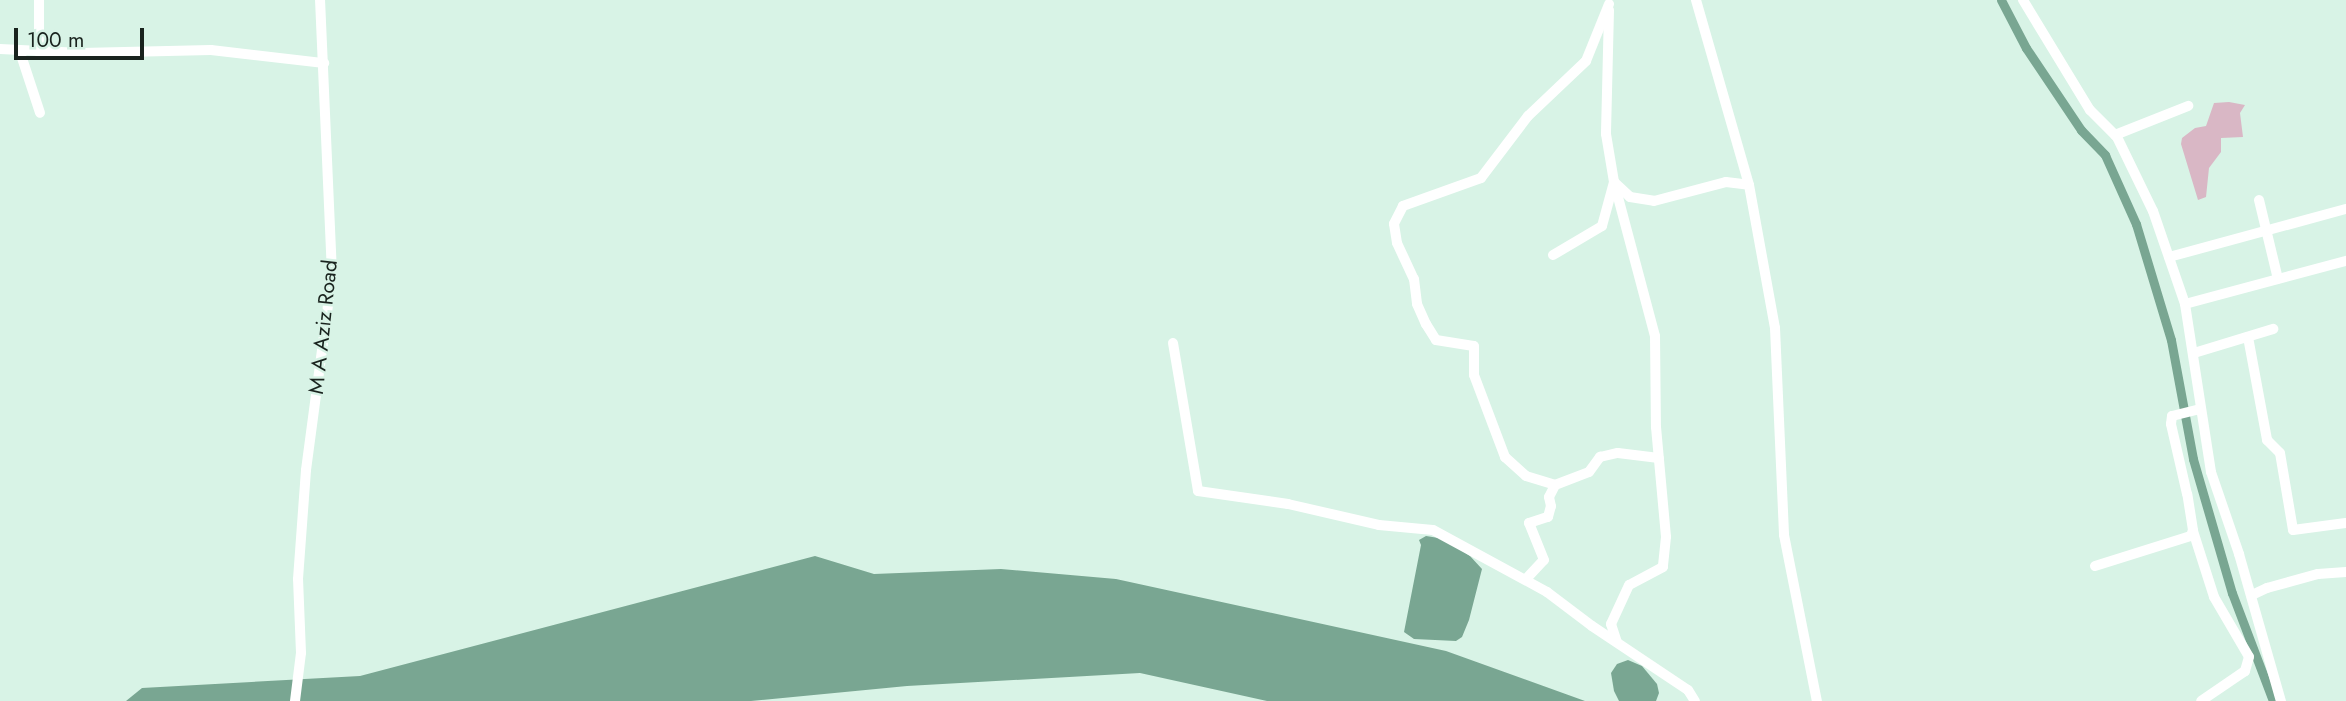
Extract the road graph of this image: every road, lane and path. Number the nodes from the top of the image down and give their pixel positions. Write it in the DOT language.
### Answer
graph roads {
  1 [pos="39,0"];
  2 [pos="320,0"];
  3 [pos="1696,0"];
  4 [pos="2023,0"];
  5 [pos="1609,2"];
  6 [pos="0,49"];
  7 [pos="20,51"];
  8 [pos="39,52"];
  9 [pos="324,63"];
  10 [pos="2188,106"];
  11 [pos="40,113"];
  12 [pos="2115,135"];
  13 [pos="1614,182"];
  14 [pos="1749,186"];
  15 [pos="2259,200"];
  16 [pos="2346,209"];
  17 [pos="2267,230"];
  18 [pos="1553,255"];
  19 [pos="2169,257"];
  20 [pos="2346,261"];
  21 [pos="2278,279"];
  22 [pos="2185,304"];
  23 [pos="2273,329"];
  24 [pos="2248,337"];
  25 [pos="1173,343"];
  26 [pos="2194,352"];
  27 [pos="2198,410"];
  28 [pos="1659,458"];
  29 [pos="1555,485"];
  30 [pos="2346,523"];
  31 [pos="2193,530"];
  32 [pos="2095,566"];
  33 [pos="2346,572"];
  34 [pos="1526,579"];
  35 [pos="2252,595"];
  36 [pos="1617,642"];
  37 [pos="295,701"];
  38 [pos="1695,701"];
  39 [pos="1817,701"];
  40 [pos="2201,701"];
  41 [pos="2281,701"];
  1 -- 8 [label="street"];
  2 -- 9 [label="street, M A Aziz Road"];
  3 -- 14 [label="street"];
  4 -- 12 [label="street"];
  5 -- 13 [label="street"];
  5 -- 29 [label="street"];
  6 -- 7 [label="street"];
  7 -- 8 [label="street"];
  7 -- 11 [label="street"];
  8 -- 9 [label="street"];
  9 -- 37 [label="street, M A Aziz Road"];
  10 -- 12 [label="street"];
  12 -- 19 [label="street"];
  13 -- 14 [label="street"];
  13 -- 18 [label="street"];
  13 -- 28 [label="street"];
  14 -- 39 [label="street"];
  15 -- 17 [label="street"];
  16 -- 17 [label="street"];
  17 -- 19 [label="street"];
  17 -- 21 [label="street"];
  19 -- 22 [label="street"];
  20 -- 21 [label="street"];
  21 -- 22 [label="street"];
  22 -- 26 [label="street"];
  23 -- 24 [label="street"];
  24 -- 26 [label="street"];
  24 -- 30 [label="street"];
  25 -- 34 [label="street"];
  26 -- 27 [label="street"];
  27 -- 31 [label="street"];
  27 -- 35 [label="street"];
  28 -- 29 [label="street"];
  28 -- 36 [label="street"];
  29 -- 34 [label="street"];
  31 -- 32 [label="street"];
  31 -- 40 [label="street"];
  33 -- 35 [label="street"];
  34 -- 36 [label="street"];
  35 -- 41 [label="street"];
  36 -- 38 [label="street"];
}
